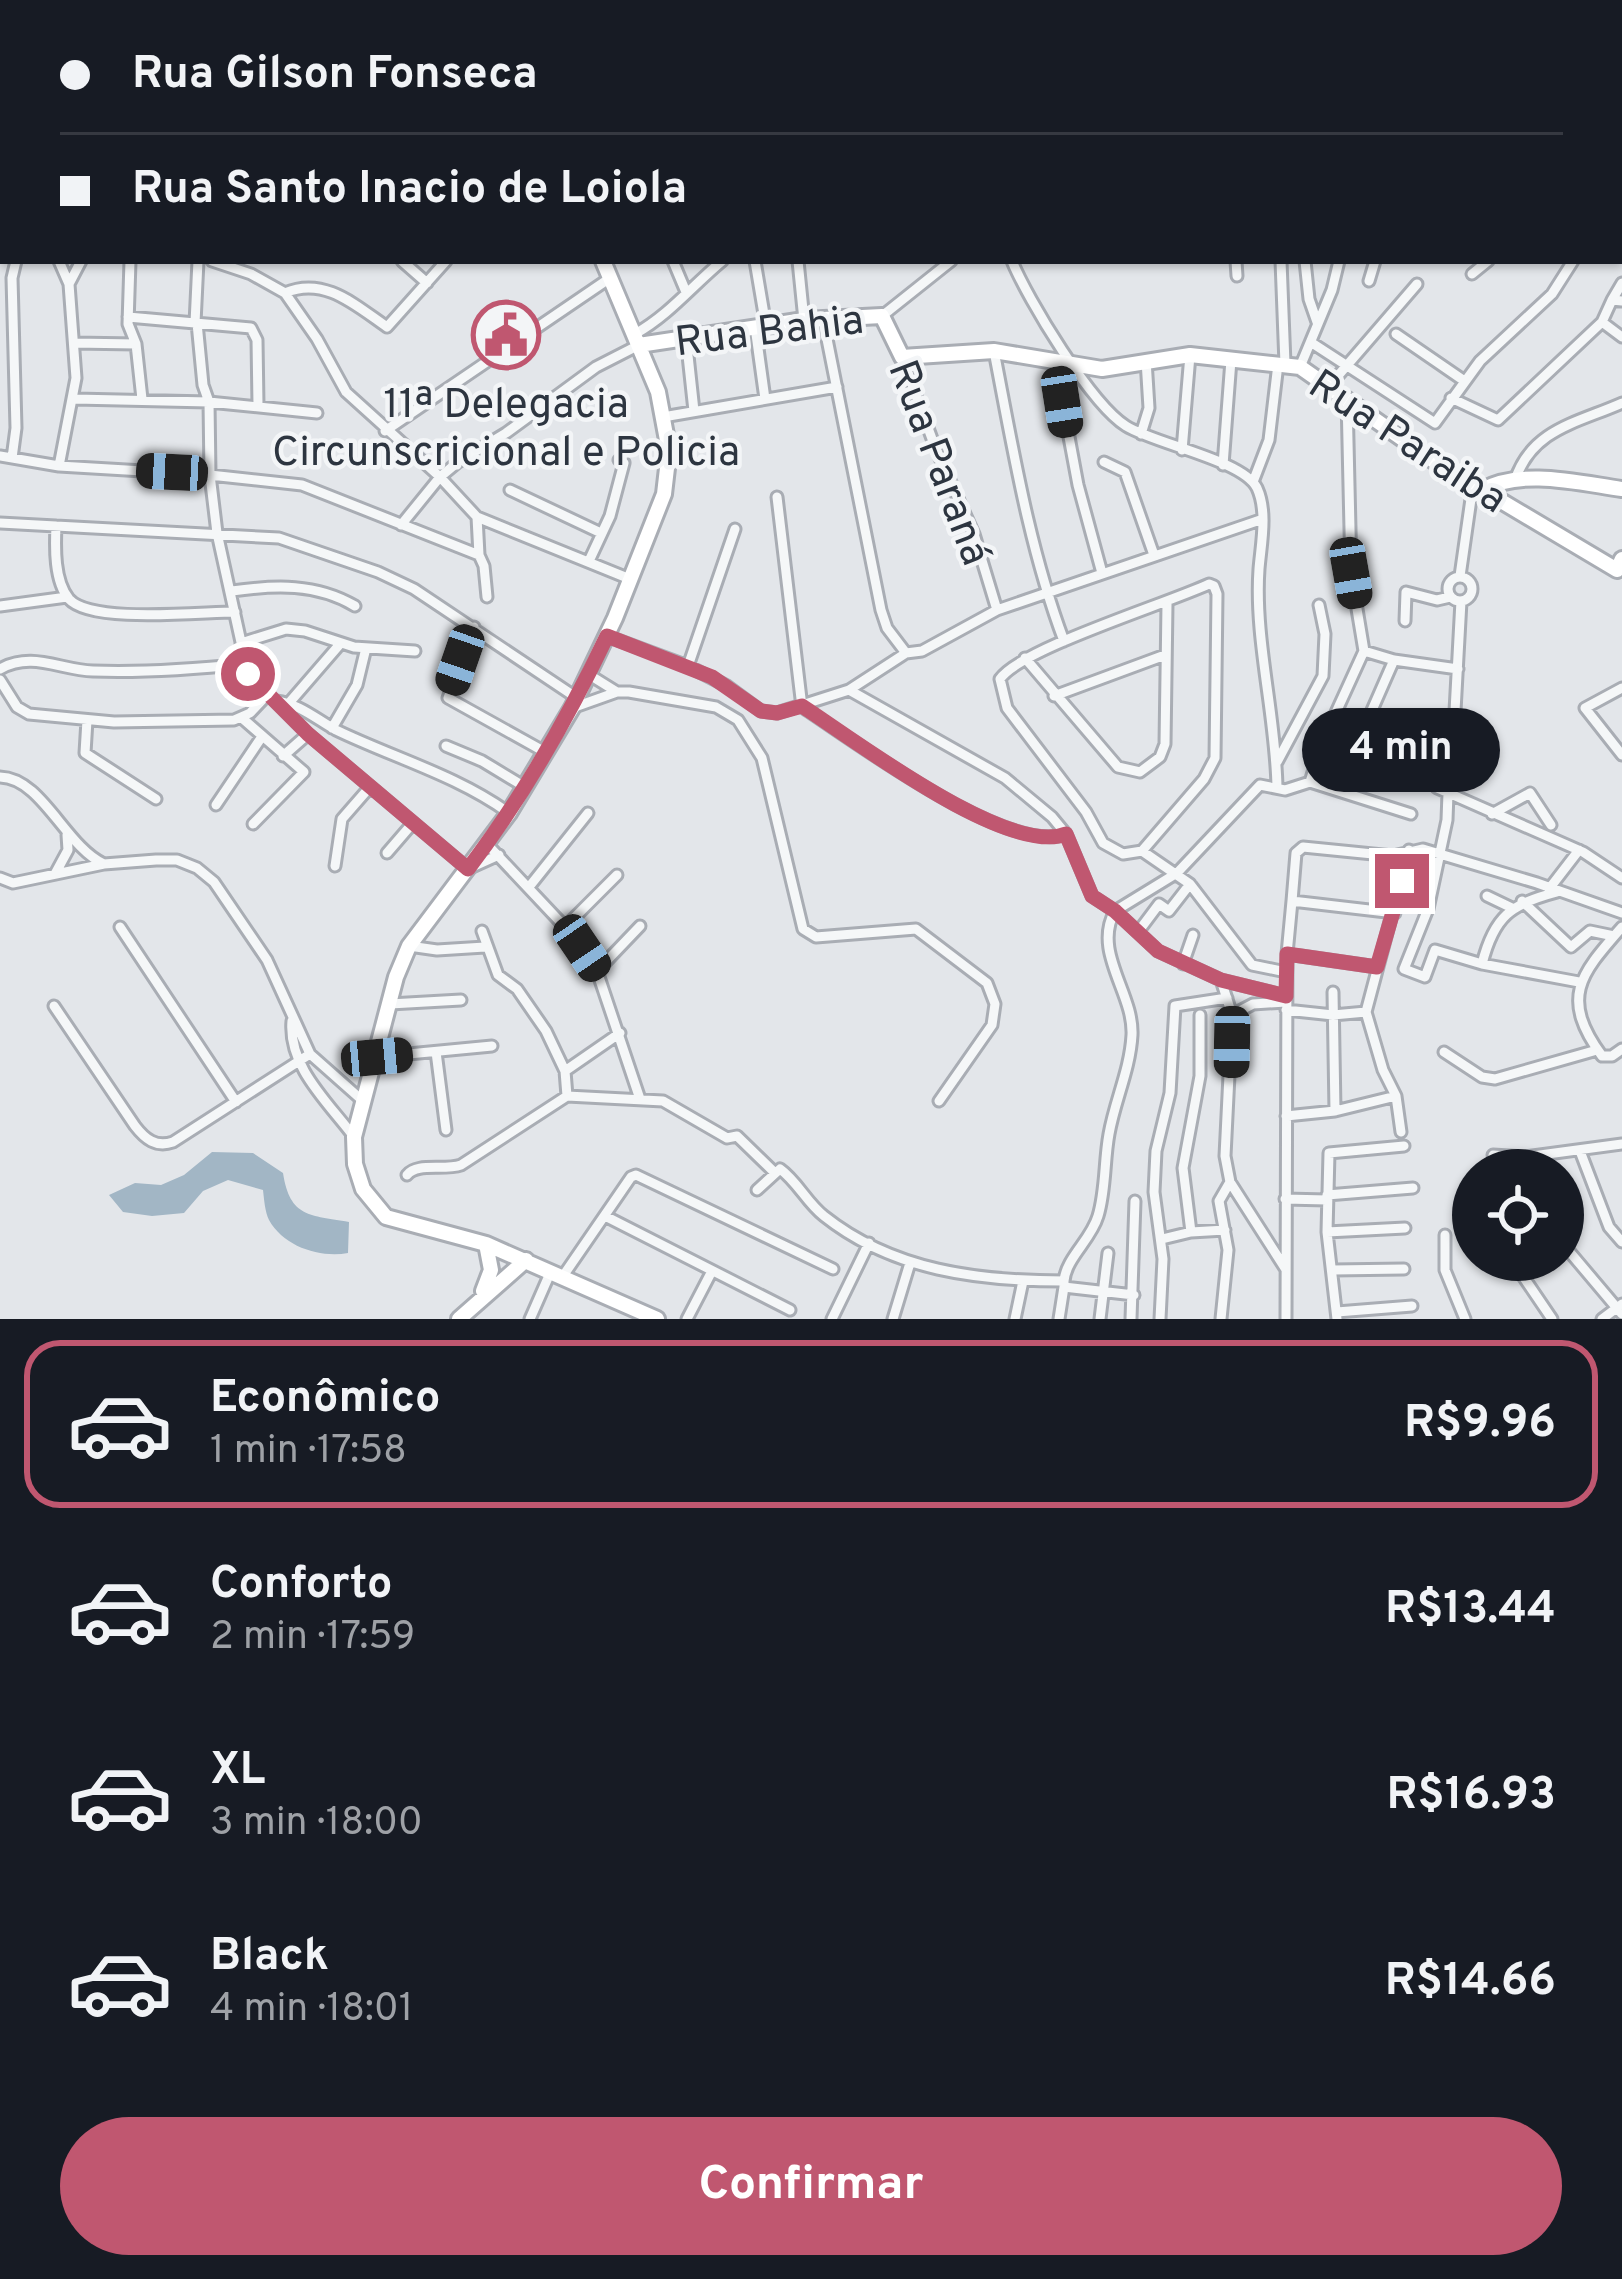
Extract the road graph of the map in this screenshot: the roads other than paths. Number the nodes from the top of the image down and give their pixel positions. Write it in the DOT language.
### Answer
graph roads {
  1 [pos="60,264"];
  2 [pos="79,264"];
  3 [pos="130,264"];
  4 [pos="198,264"];
  5 [pos="221,264"];
  6 [pos="406,264"];
  7 [pos="443,264"];
  8 [pos="604,264"];
  9 [pos="674,264"];
  10 [pos="719,264"];
  11 [pos="754,264"];
  12 [pos="798,264"];
  13 [pos="947,264"];
  14 [pos="1014,264"];
  15 [pos="1236,264"];
  16 [pos="1281,264"];
  17 [pos="1305,264"];
  18 [pos="1338,264"];
  19 [pos="1374,264"];
  20 [pos="1484,264"];
  21 [pos="1571,264"];
  22 [pos="1472,274"];
  23 [pos="1238,276"];
  24 [pos="6,278"];
  25 [pos="610,278"];
  26 [pos="1369,281"];
  27 [pos="427,283"];
  28 [pos="1622,283"];
  29 [pos="69,284"];
  30 [pos="1417,284"];
  31 [pos="686,292"];
  32 [pos="285,293"];
  33 [pos="1617,300"];
  34 [pos="882,316"];
  35 [pos="128,317"];
  36 [pos="823,319"];
  37 [pos="804,320"];
  38 [pos="1317,322"];
  39 [pos="1602,322"];
  40 [pos="196,323"];
  41 [pos="760,326"];
  42 [pos="1396,334"];
  43 [pos="686,337"];
  44 [pos="1622,337"];
  45 [pos="637,340"];
  46 [pos="74,343"];
  47 [pos="1312,343"];
  48 [pos="136,344"];
  49 [pos="994,351"];
  50 [pos="1190,355"];
  51 [pos="902,357"];
  52 [pos="1146,360"];
  53 [pos="1232,360"];
  54 [pos="1055,362"];
  55 [pos="1073,364"];
  56 [pos="1347,364"];
  57 [pos="1288,365"];
  58 [pos="1463,380"];
  59 [pos="1330,385"];
  60 [pos="837,387"];
  61 [pos="1347,398"];
  62 [pos="1451,398"];
  63 [pos="75,399"];
  64 [pos="142,399"];
  65 [pos="765,399"];
  66 [pos="208,402"];
  67 [pos="1622,404"];
  68 [pos="258,405"];
  69 [pos="694,411"];
  70 [pos="317,413"];
  71 [pos="664,417"];
  72 [pos="385,431"];
  73 [pos="1142,434"];
  74 [pos="1182,450"];
  75 [pos="6,457"];
  76 [pos="619,460"];
  77 [pos="1104,462"];
  78 [pos="1223,465"];
  79 [pos="59,466"];
  80 [pos="210,475"];
  81 [pos="440,477"];
  82 [pos="1515,480"];
  83 [pos="1253,482"];
  84 [pos="1477,487"];
  85 [pos="1622,489"];
  86 [pos="510,490"];
  87 [pos="777,497"];
  88 [pos="477,517"];
  89 [pos="1263,519"];
  90 [pos="0,523"];
  91 [pos="400,525"];
  92 [pos="56,526"];
  93 [pos="735,530"];
  94 [pos="217,533"];
  95 [pos="601,533"];
  96 [pos="478,555"];
  97 [pos="1154,555"];
  98 [pos="589,561"];
  99 [pos="1620,564"];
  100 [pos="1102,573"];
  101 [pos="1460,576"];
  102 [pos="630,579"];
  103 [pos="232,590"];
  104 [pos="1046,592"];
  105 [pos="68,597"];
  106 [pos="487,597"];
  107 [pos="1456,599"];
  108 [pos="1167,604"];
  109 [pos="1319,605"];
  110 [pos="0,606"];
  111 [pos="355,606"];
  112 [pos="997,610"];
  113 [pos="235,611"];
  114 [pos="1405,621"];
  115 [pos="474,627"];
  116 [pos="607,636"];
  117 [pos="1064,641"];
  118 [pos="241,643"];
  119 [pos="340,644"];
  120 [pos="366,648"];
  121 [pos="1364,651"];
  122 [pos="415,652"];
  123 [pos="906,652"];
  124 [pos="1165,656"];
  125 [pos="1025,658"];
  126 [pos="1394,660"];
  127 [pos="246,664"];
  128 [pos="688,666"];
  129 [pos="1458,669"];
  130 [pos="0,670"];
  131 [pos="589,674"];
  132 [pos="0,680"];
  133 [pos="1622,688"];
  134 [pos="849,690"];
  135 [pos="617,692"];
  136 [pos="1054,696"];
  137 [pos="272,697"];
  138 [pos="574,703"];
  139 [pos="289,704"];
  140 [pos="802,706"];
  141 [pos="1455,711"];
  142 [pos="242,718"];
  143 [pos="88,720"];
  144 [pos="332,728"];
  145 [pos="1362,733"];
  146 [pos="308,734"];
  147 [pos="261,738"];
  148 [pos="446,746"];
  149 [pos="545,752"];
  150 [pos="1622,754"];
  151 [pos="283,757"];
  152 [pos="1277,762"];
  153 [pos="0,777"];
  154 [pos="1310,782"];
  155 [pos="525,787"];
  156 [pos="369,788"];
  157 [pos="1277,788"];
  158 [pos="156,799"];
  159 [pos="216,805"];
  160 [pos="509,813"];
  161 [pos="588,813"];
  162 [pos="1411,814"];
  163 [pos="1492,814"];
  164 [pos="253,824"];
  165 [pos="412,824"];
  166 [pos="1551,825"];
  167 [pos="67,833"];
  168 [pos="1066,834"];
  169 [pos="493,850"];
  170 [pos="1409,850"];
  171 [pos="1579,850"];
  172 [pos="1142,851"];
  173 [pos="1437,852"];
  174 [pos="387,853"];
  175 [pos="104,864"];
  176 [pos="334,866"];
  177 [pos="468,869"];
  178 [pos="1178,873"];
  179 [pos="55,874"];
  180 [pos="617,875"];
  181 [pos="1622,878"];
  182 [pos="2,881"];
  183 [pos="1190,884"];
  184 [pos="529,887"];
  185 [pos="1553,890"];
  186 [pos="1487,896"];
  187 [pos="1291,903"];
  188 [pos="1517,905"];
  189 [pos="1115,911"];
  190 [pos="1395,913"];
  191 [pos="1622,913"];
  192 [pos="640,926"];
  193 [pos="565,927"];
  194 [pos="120,928"];
  195 [pos="482,931"];
  196 [pos="1138,932"];
  197 [pos="1618,932"];
  198 [pos="1193,935"];
  199 [pos="409,946"];
  200 [pos="485,947"];
  201 [pos="1287,954"];
  202 [pos="1183,964"];
  203 [pos="1483,964"];
  204 [pos="1377,967"];
  205 [pos="597,970"];
  206 [pos="1286,972"];
  207 [pos="1221,980"];
  208 [pos="1580,982"];
  209 [pos="1333,992"];
  210 [pos="1227,998"];
  211 [pos="461,1000"];
  212 [pos="1286,1003"];
  213 [pos="390,1004"];
  214 [pos="54,1006"];
  215 [pos="1366,1012"];
  216 [pos="293,1015"];
  217 [pos="1200,1015"];
  218 [pos="1232,1015"];
  219 [pos="1333,1015"];
  220 [pos="620,1033"];
  221 [pos="492,1046"];
  222 [pos="1622,1049"];
  223 [pos="436,1052"];
  224 [pos="1444,1052"];
  225 [pos="310,1054"];
  226 [pos="1602,1054"];
  227 [pos="377,1057"];
  228 [pos="298,1061"];
  229 [pos="565,1071"];
  230 [pos="567,1096"];
  231 [pos="1396,1096"];
  232 [pos="640,1100"];
  233 [pos="364,1101"];
  234 [pos="940,1101"];
  235 [pos="236,1102"];
  236 [pos="1335,1111"];
  237 [pos="1286,1116"];
  238 [pos="446,1130"];
  239 [pos="1401,1132"];
  240 [pos="354,1137"];
  241 [pos="1622,1144"];
  242 [pos="1404,1146"];
  243 [pos="1584,1150"];
  244 [pos="1584,1161"];
  245 [pos="773,1171"];
  246 [pos="407,1175"];
  247 [pos="1230,1181"];
  248 [pos="1413,1188"];
  249 [pos="757,1190"];
  250 [pos="1327,1197"];
  251 [pos="1286,1199"];
  252 [pos="1135,1201"];
  253 [pos="604,1216"];
  254 [pos="1405,1228"];
  255 [pos="1225,1230"];
  256 [pos="1191,1232"];
  257 [pos="1327,1232"];
  258 [pos="1445,1235"];
  259 [pos="1162,1239"];
  260 [pos="1622,1242"];
  261 [pos="869,1243"];
  262 [pos="486,1244"];
  263 [pos="1108,1252"];
  264 [pos="526,1261"];
  265 [pos="910,1264"];
  266 [pos="1285,1268"];
  267 [pos="1584,1268"];
  268 [pos="833,1269"];
  269 [pos="1404,1269"];
  270 [pos="1333,1270"];
  271 [pos="712,1271"];
  272 [pos="557,1274"];
  273 [pos="1023,1281"];
  274 [pos="1526,1281"];
  275 [pos="1064,1284"];
  276 [pos="1102,1291"];
  277 [pos="1134,1295"];
  278 [pos="479,1299"];
  279 [pos="1412,1306"];
  280 [pos="1620,1309"];
  281 [pos="790,1310"];
  282 [pos="1337,1315"];
  283 [pos="532,1318"];
  284 [pos="459,1319"];
  285 [pos="657,1319"];
  286 [pos="687,1319"];
  287 [pos="832,1319"];
  288 [pos="893,1319"];
  289 [pos="1015,1319"];
  290 [pos="1059,1319"];
  291 [pos="1100,1319"];
  292 [pos="1131,1319"];
  293 [pos="1160,1319"];
  294 [pos="1220,1319"];
  295 [pos="1286,1319"];
  296 [pos="1465,1319"];
  297 [pos="1552,1319"];
  298 [pos="1602,1319"];
  1 -- 29 [label="street"];
  2 -- 29 [label="street"];
  3 -- 35 [label="street"];
  4 -- 40 [label="street"];
  5 -- 32 [label="street"];
  6 -- 27 [label="street"];
  7 -- 27 [label="street"];
  8 -- 25 [label="main road"];
  9 -- 31 [label="street"];
  10 -- 31 [label="street"];
  11 -- 41 [label="street"];
  12 -- 37 [label="street"];
  13 -- 34 [label="street, Rua Bahia"];
  14 -- 55 [label="street"];
  15 -- 23 [label="street"];
  16 -- 57 [label="street"];
  17 -- 38 [label="street"];
  18 -- 38 [label="street"];
  19 -- 26 [label="street"];
  20 -- 22 [label="street"];
  21 -- 58 [label="street"];
  24 -- 75 [label="street"];
  25 -- 45 [label="main road"];
  25 -- 72 [label="street"];
  27 -- 32 [label="street"];
  28 -- 33 [label="street"];
  29 -- 46 [label="street"];
  30 -- 56 [label="street"];
  31 -- 45 [label="street"];
  32 -- 72 [label="street"];
  33 -- 39 [label="street"];
  34 -- 36 [label="main road, Rua Bahia"];
  34 -- 51 [label="main road, Rua Paraná"];
  35 -- 40 [label="street"];
  35 -- 48 [label="street"];
  36 -- 37 [label="main road, Rua Bahia"];
  36 -- 60 [label="street"];
  37 -- 41 [label="main road, Rua Bahia"];
  38 -- 47 [label="street"];
  39 -- 44 [label="street"];
  39 -- 62 [label="street"];
  40 -- 66 [label="street"];
  40 -- 68 [label="street"];
  41 -- 43 [label="main road, Rua Bahia"];
  41 -- 65 [label="street"];
  42 -- 58 [label="street"];
  43 -- 45 [label="main road, Rua Bahia"];
  43 -- 69 [label="street"];
  45 -- 71 [label="main road"];
  45 -- 81 [label="street"];
  46 -- 48 [label="street"];
  46 -- 63 [label="street"];
  47 -- 56 [label="street"];
  47 -- 57 [label="street"];
  48 -- 64 [label="street"];
  49 -- 51 [label="main road, Rua Paraiba"];
  49 -- 54 [label="main road, Rua Paraiba"];
  49 -- 104 [label="street"];
  50 -- 52 [label="main road, Rua Paraiba"];
  50 -- 53 [label="main road, Rua Paraiba"];
  50 -- 74 [label="street"];
  51 -- 112 [label="street, Rua Paraná"];
  52 -- 55 [label="main road, Rua Paraiba"];
  52 -- 73 [label="street"];
  53 -- 57 [label="main road, Rua Paraiba"];
  53 -- 78 [label="street"];
  54 -- 55 [label="main road, Rua Paraiba"];
  54 -- 100 [label="street"];
  55 -- 73 [label="street"];
  56 -- 59 [label="street"];
  56 -- 62 [label="street"];
  57 -- 59 [label="main road, Rua Paraiba"];
  57 -- 83 [label="street"];
  58 -- 62 [label="street"];
  59 -- 61 [label="main road, Rua Paraiba"];
  60 -- 65 [label="street"];
  60 -- 123 [label="street"];
  61 -- 84 [label="main road, Rua Paraiba"];
  61 -- 121 [label="street"];
  63 -- 64 [label="street"];
  63 -- 79 [label="street"];
  64 -- 66 [label="street"];
  65 -- 69 [label="street"];
  66 -- 68 [label="street"];
  66 -- 80 [label="street"];
  67 -- 82 [label="street"];
  68 -- 70 [label="street"];
  69 -- 71 [label="street"];
  71 -- 102 [label="main road"];
  72 -- 81 [label="street"];
  73 -- 74 [label="street"];
  74 -- 78 [label="street"];
  75 -- 79 [label="street"];
  76 -- 95 [label="street"];
  77 -- 97 [label="street"];
  78 -- 83 [label="street"];
  79 -- 80 [label="street"];
  80 -- 91 [label="street"];
  80 -- 94 [label="street"];
  81 -- 88 [label="street"];
  81 -- 91 [label="street"];
  82 -- 84 [label="main road"];
  82 -- 85 [label="main road"];
  83 -- 89 [label="street"];
  84 -- 99 [label="main road, Rua Paraiba"];
  84 -- 101 [label="street"];
  86 -- 95 [label="street"];
  87 -- 140 [label="street"];
  88 -- 96 [label="street"];
  88 -- 98 [label="street"];
  89 -- 97 [label="street"];
  89 -- 152 [label="street"];
  90 -- 92 [label="street"];
  91 -- 96 [label="street"];
  92 -- 94 [label="street"];
  92 -- 105 [label="street"];
  93 -- 128 [label="street"];
  94 -- 103 [label="street"];
  94 -- 115 [label="street"];
  95 -- 98 [label="street"];
  96 -- 106 [label="street"];
  97 -- 100 [label="street"];
  98 -- 102 [label="street"];
  100 -- 104 [label="street"];
  101 -- 107 [label="street"];
  101 -- 107 [label="street"];
  102 -- 116 [label="main road"];
  103 -- 111 [label="street"];
  103 -- 113 [label="street"];
  104 -- 112 [label="street"];
  104 -- 117 [label="street"];
  105 -- 110 [label="street"];
  105 -- 113 [label="street"];
  107 -- 114 [label="street"];
  107 -- 129 [label="street"];
  108 -- 117 [label="street"];
  108 -- 124 [label="street"];
  108 -- 172 [label="street"];
  109 -- 152 [label="street"];
  112 -- 123 [label="street"];
  113 -- 118 [label="street"];
  115 -- 138 [label="street"];
  115 -- 149 [label="street"];
  116 -- 128 [label="street"];
  116 -- 131 [label="main road"];
  117 -- 125 [label="street"];
  118 -- 119 [label="street"];
  118 -- 127 [label="street"];
  119 -- 120 [label="street"];
  119 -- 139 [label="street"];
  120 -- 122 [label="street"];
  120 -- 144 [label="street"];
  121 -- 126 [label="street"];
  121 -- 154 [label="street"];
  123 -- 134 [label="street"];
  124 -- 136 [label="street"];
  124 -- 136 [label="street"];
  125 -- 136 [label="street"];
  125 -- 172 [label="street"];
  126 -- 129 [label="street"];
  126 -- 145 [label="street"];
  127 -- 130 [label="street"];
  127 -- 137 [label="street"];
  128 -- 140 [label="street"];
  129 -- 141 [label="street"];
  131 -- 135 [label="street"];
  131 -- 138 [label="main road"];
  132 -- 143 [label="street"];
  133 -- 150 [label="street"];
  134 -- 140 [label="street"];
  134 -- 168 [label="street"];
  135 -- 138 [label="street"];
  135 -- 234 [label="street"];
  137 -- 139 [label="street"];
  137 -- 142 [label="street"];
  137 -- 146 [label="street"];
  138 -- 149 [label="main road"];
  139 -- 144 [label="street"];
  140 -- 168 [label="street"];
  142 -- 143 [label="street"];
  142 -- 147 [label="street"];
  143 -- 158 [label="street"];
  144 -- 160 [label="street"];
  146 -- 151 [label="street"];
  146 -- 156 [label="street"];
  147 -- 151 [label="street"];
  147 -- 159 [label="street"];
  148 -- 155 [label="street"];
  149 -- 155 [label="main road"];
  151 -- 164 [label="street"];
  152 -- 157 [label="street"];
  153 -- 167 [label="street"];
  154 -- 157 [label="street"];
  154 -- 162 [label="street"];
  155 -- 160 [label="main road"];
  156 -- 165 [label="street"];
  156 -- 176 [label="street"];
  157 -- 178 [label="street"];
  160 -- 169 [label="main road"];
  161 -- 184 [label="street"];
  163 -- 166 [label="street"];
  163 -- 171 [label="street"];
  163 -- 173 [label="street"];
  165 -- 174 [label="street"];
  165 -- 177 [label="street"];
  167 -- 175 [label="street"];
  167 -- 179 [label="street"];
  168 -- 189 [label="street"];
  169 -- 177 [label="main road"];
  169 -- 184 [label="street"];
  170 -- 173 [label="street"];
  170 -- 187 [label="street"];
  170 -- 190 [label="street"];
  171 -- 181 [label="street"];
  171 -- 185 [label="street"];
  172 -- 178 [label="street"];
  173 -- 185 [label="street"];
  173 -- 203 [label="street"];
  175 -- 179 [label="street"];
  175 -- 216 [label="street"];
  177 -- 199 [label="main road"];
  178 -- 183 [label="street"];
  178 -- 189 [label="street"];
  179 -- 182 [label="street"];
  180 -- 193 [label="street"];
  183 -- 196 [label="street"];
  183 -- 206 [label="street"];
  184 -- 193 [label="street"];
  185 -- 188 [label="street"];
  185 -- 191 [label="street"];
  186 -- 188 [label="street"];
  187 -- 190 [label="street"];
  187 -- 201 [label="street"];
  188 -- 197 [label="street"];
  188 -- 203 [label="street"];
  189 -- 196 [label="street"];
  189 -- 275 [label="street"];
  190 -- 204 [label="street"];
  192 -- 205 [label="street"];
  193 -- 205 [label="street"];
  194 -- 235 [label="street"];
  195 -- 200 [label="street"];
  196 -- 202 [label="street"];
  197 -- 208 [label="street"];
  198 -- 202 [label="street"];
  199 -- 200 [label="street"];
  199 -- 213 [label="main road"];
  200 -- 229 [label="street"];
  201 -- 204 [label="street"];
  201 -- 206 [label="street"];
  202 -- 207 [label="street"];
  203 -- 208 [label="street"];
  204 -- 215 [label="street"];
  205 -- 220 [label="street"];
  206 -- 212 [label="street"];
  207 -- 210 [label="street"];
  207 -- 212 [label="street"];
  208 -- 226 [label="street"];
  209 -- 219 [label="street"];
  210 -- 218 [label="street"];
  210 -- 259 [label="street"];
  211 -- 213 [label="street"];
  212 -- 218 [label="street"];
  212 -- 219 [label="street"];
  212 -- 237 [label="street"];
  213 -- 227 [label="main road"];
  214 -- 235 [label="street"];
  215 -- 219 [label="street"];
  215 -- 231 [label="street"];
  216 -- 225 [label="street"];
  216 -- 228 [label="street"];
  217 -- 256 [label="street"];
  218 -- 247 [label="street"];
  219 -- 236 [label="street"];
  220 -- 229 [label="street"];
  220 -- 232 [label="street"];
  221 -- 223 [label="street"];
  222 -- 226 [label="street"];
  223 -- 227 [label="street"];
  223 -- 238 [label="street"];
  224 -- 226 [label="street"];
  225 -- 228 [label="street"];
  225 -- 233 [label="street"];
  227 -- 233 [label="main road"];
  228 -- 235 [label="street"];
  228 -- 240 [label="street"];
  229 -- 230 [label="street"];
  230 -- 232 [label="street"];
  230 -- 246 [label="street"];
  231 -- 236 [label="street"];
  231 -- 239 [label="street"];
  232 -- 245 [label="street"];
  233 -- 240 [label="main road"];
  236 -- 237 [label="street"];
  237 -- 251 [label="street"];
  240 -- 262 [label="main road"];
  241 -- 243 [label="street"];
  242 -- 250 [label="street"];
  244 -- 260 [label="street"];
  245 -- 249 [label="street"];
  245 -- 261 [label="street"];
  247 -- 255 [label="street"];
  247 -- 266 [label="street"];
  248 -- 250 [label="street"];
  250 -- 251 [label="street"];
  250 -- 257 [label="street"];
  251 -- 266 [label="street"];
  252 -- 277 [label="street"];
  253 -- 268 [label="street"];
  253 -- 271 [label="street"];
  253 -- 272 [label="street"];
  254 -- 257 [label="street"];
  255 -- 256 [label="street"];
  255 -- 294 [label="street"];
  256 -- 259 [label="street"];
  257 -- 270 [label="street"];
  258 -- 296 [label="street"];
  259 -- 293 [label="street"];
  261 -- 265 [label="street"];
  261 -- 287 [label="street"];
  262 -- 264 [label="main road"];
  262 -- 278 [label="main road"];
  263 -- 276 [label="street"];
  264 -- 272 [label="main road"];
  264 -- 278 [label="main road"];
  265 -- 273 [label="street"];
  265 -- 288 [label="street"];
  266 -- 295 [label="street"];
  267 -- 280 [label="street"];
  269 -- 270 [label="street"];
  270 -- 282 [label="street"];
  271 -- 281 [label="street"];
  271 -- 286 [label="street"];
  272 -- 283 [label="street"];
  272 -- 285 [label="main road"];
  273 -- 275 [label="street"];
  273 -- 289 [label="street"];
  274 -- 297 [label="street"];
  275 -- 276 [label="street"];
  275 -- 290 [label="street"];
  276 -- 277 [label="street"];
  276 -- 291 [label="street"];
  277 -- 292 [label="street"];
  278 -- 284 [label="main road"];
  279 -- 282 [label="street"];
  280 -- 298 [label="street"];
}
